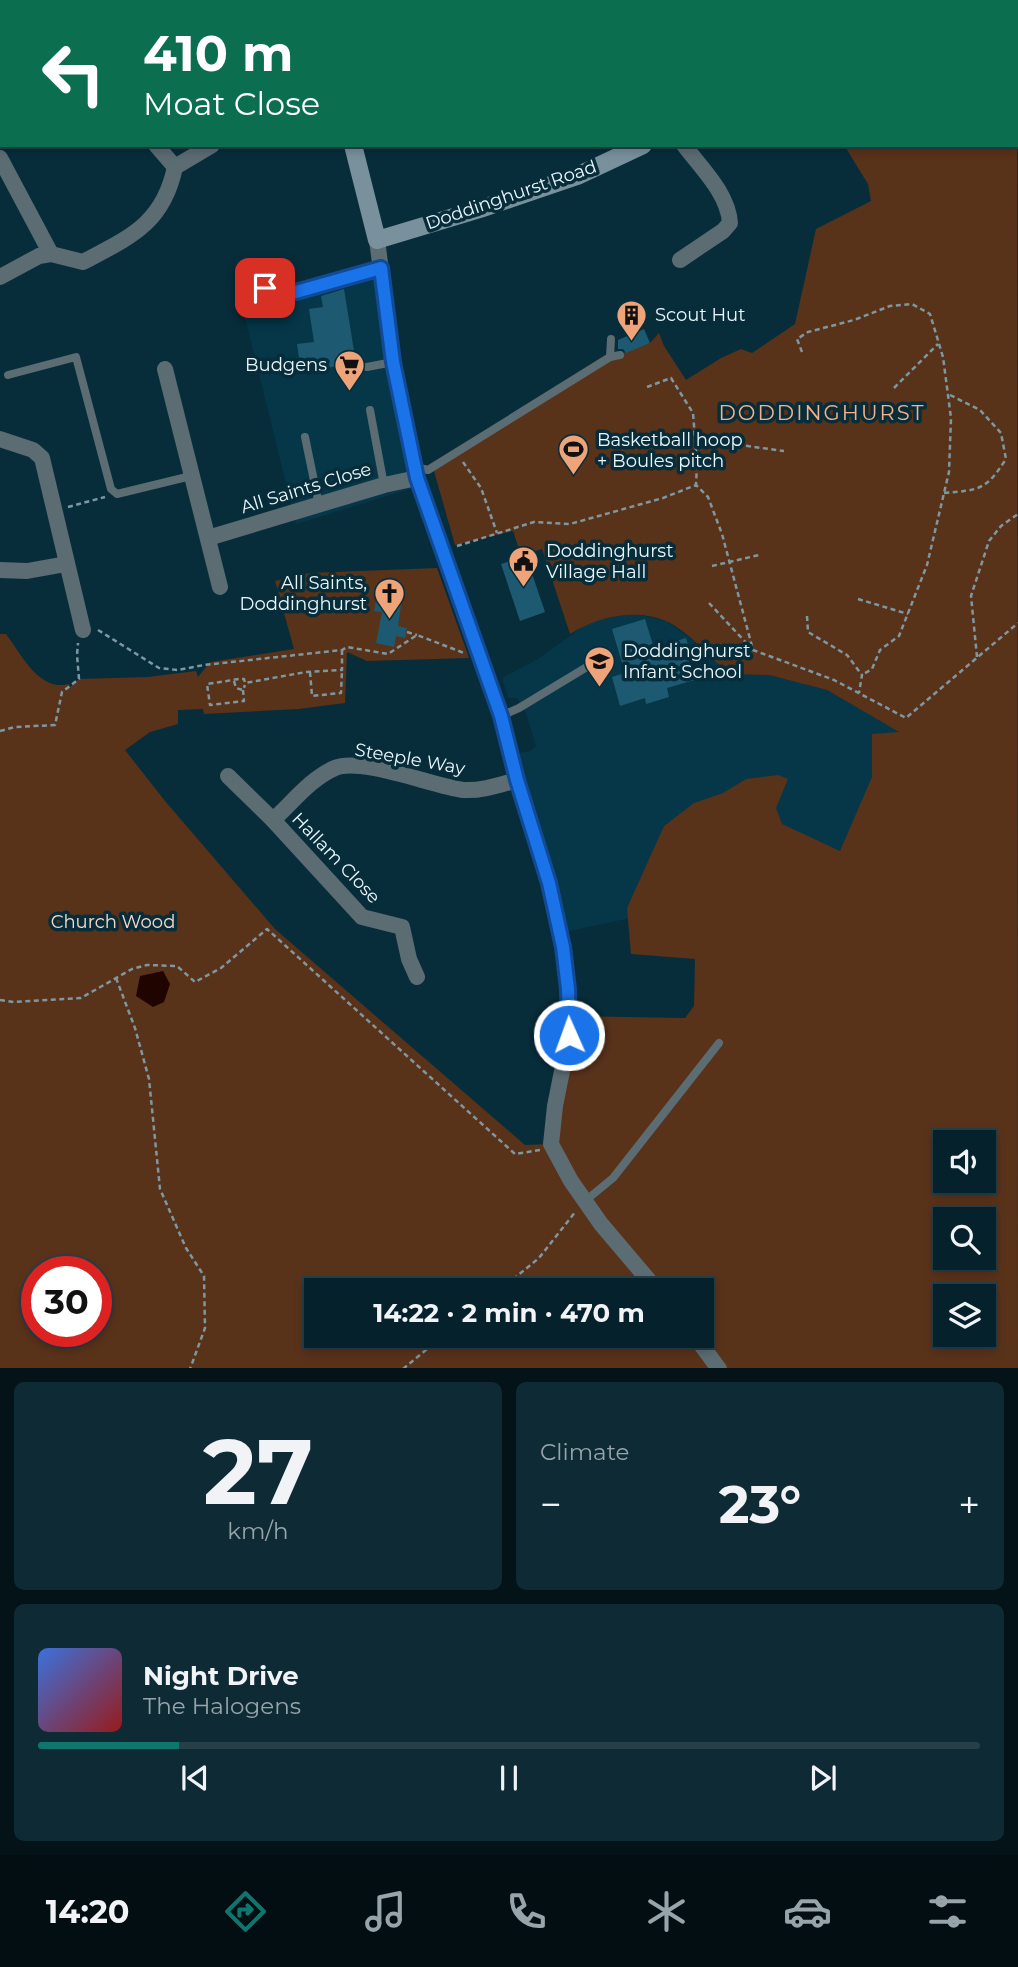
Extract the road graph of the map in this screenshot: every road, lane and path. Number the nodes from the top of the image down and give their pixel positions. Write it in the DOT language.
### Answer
graph roads {
  1 [pos="158,147"];
  2 [pos="209,147"];
  3 [pos="354,147"];
  4 [pos="639,147"];
  5 [pos="686,147"];
  6 [pos="0,158"];
  7 [pos="175,167"];
  8 [pos="377,240"];
  9 [pos="51,254"];
  10 [pos="680,260"];
  11 [pos="381,268"];
  12 [pos="0,277"];
  13 [pos="265,288"];
  14 [pos="611,339"];
  15 [pos="939,344"];
  16 [pos="802,352"];
  17 [pos="620,355"];
  18 [pos="610,358"];
  19 [pos="393,362"];
  20 [pos="367,367"];
  21 [pos="165,369"];
  22 [pos="8,375"];
  23 [pos="646,387"];
  24 [pos="894,388"];
  25 [pos="948,394"];
  26 [pos="370,410"];
  27 [pos="305,437"];
  28 [pos="670,438"];
  29 [pos="0,439"];
  30 [pos="696,439"];
  31 [pos="785,451"];
  32 [pos="450,458"];
  33 [pos="416,473"];
  34 [pos="191,475"];
  35 [pos="384,485"];
  36 [pos="696,485"];
  37 [pos="944,493"];
  38 [pos="117,494"];
  39 [pos="319,505"];
  40 [pos="54,511"];
  41 [pos="1018,514"];
  42 [pos="497,533"];
  43 [pos="208,538"];
  44 [pos="444,550"];
  45 [pos="759,555"];
  46 [pos="729,562"];
  47 [pos="66,564"];
  48 [pos="712,566"];
  49 [pos="0,570"];
  50 [pos="220,587"];
  51 [pos="858,599"];
  52 [pos="709,603"];
  53 [pos="908,614"];
  54 [pos="807,616"];
  55 [pos="1018,623"];
  56 [pos="82,624"];
  57 [pos="407,632"];
  58 [pos="417,635"];
  59 [pos="342,650"];
  60 [pos="753,650"];
  61 [pos="605,656"];
  62 [pos="978,657"];
  63 [pos="482,659"];
  64 [pos="342,670"];
  65 [pos="310,672"];
  66 [pos="862,675"];
  67 [pos="234,681"];
  68 [pos="245,683"];
  69 [pos="243,690"];
  70 [pos="859,693"];
  71 [pos="501,716"];
  72 [pos="0,731"];
  73 [pos="228,776"];
  74 [pos="517,780"];
  75 [pos="273,820"];
  76 [pos="417,977"];
  77 [pos="116,978"];
  78 [pos="0,1000"];
  79 [pos="719,1043"];
  80 [pos="554,1150"];
  81 [pos="585,1201"];
  82 [pos="515,1278"];
  83 [pos="647,1278"];
  84 [pos="428,1348"];
  85 [pos="704,1348"];
  86 [pos="190,1368"];
  87 [pos="403,1368"];
  88 [pos="719,1368"];
  1 -- 7 [label="street"];
  2 -- 7 [label="street"];
  3 -- 8 [label="street"];
  4 -- 8 [label="street, Doddinghurst Road"];
  5 -- 10 [label="street"];
  6 -- 9 [label="street"];
  7 -- 9 [label="street"];
  8 -- 11 [label="street"];
  9 -- 12 [label="street"];
  11 -- 13 [label="street"];
  11 -- 19 [label="street"];
  14 -- 18 [label="lane"];
  15 -- 16 [label="path"];
  15 -- 24 [label="path"];
  15 -- 25 [label="path"];
  17 -- 18 [label="lane"];
  18 -- 32 [label="lane"];
  19 -- 20 [label="lane"];
  19 -- 33 [label="street"];
  21 -- 34 [label="street"];
  22 -- 38 [label="lane"];
  23 -- 30 [label="path"];
  25 -- 37 [label="path"];
  25 -- 37 [label="path"];
  26 -- 35 [label="lane"];
  27 -- 39 [label="lane"];
  28 -- 30 [label="path"];
  29 -- 40 [label="street"];
  30 -- 31 [label="path"];
  30 -- 36 [label="path"];
  32 -- 33 [label="lane"];
  32 -- 42 [label="path"];
  33 -- 35 [label="street, All Saints Close"];
  33 -- 44 [label="street"];
  34 -- 38 [label="lane"];
  34 -- 43 [label="street"];
  35 -- 39 [label="street, All Saints Close"];
  36 -- 42 [label="path"];
  36 -- 46 [label="path"];
  37 -- 53 [label="path"];
  38 -- 40 [label="path"];
  39 -- 43 [label="street, All Saints Close"];
  40 -- 47 [label="street"];
  41 -- 62 [label="path"];
  42 -- 44 [label="path"];
  43 -- 50 [label="street"];
  44 -- 63 [label="street"];
  45 -- 46 [label="path"];
  46 -- 48 [label="path"];
  46 -- 60 [label="path"];
  47 -- 49 [label="street"];
  47 -- 56 [label="street"];
  51 -- 53 [label="path"];
  52 -- 60 [label="path"];
  53 -- 66 [label="path"];
  54 -- 66 [label="path"];
  55 -- 62 [label="path"];
  56 -- 59 [label="path"];
  56 -- 72 [label="path"];
  57 -- 58 [label="path"];
  58 -- 59 [label="path"];
  58 -- 63 [label="path"];
  59 -- 64 [label="path"];
  60 -- 70 [label="path"];
  61 -- 71 [label="lane"];
  62 -- 70 [label="path"];
  63 -- 71 [label="street"];
  64 -- 65 [label="path"];
  64 -- 65 [label="path"];
  65 -- 68 [label="path"];
  66 -- 70 [label="path"];
  67 -- 68 [label="path"];
  67 -- 69 [label="path"];
  67 -- 69 [label="path"];
  68 -- 69 [label="path"];
  71 -- 74 [label="street"];
  73 -- 75 [label="street, Hallam Close"];
  74 -- 75 [label="street, Steeple Way"];
  74 -- 80 [label="street"];
  75 -- 76 [label="street, Hallam Close"];
  77 -- 78 [label="path"];
  77 -- 80 [label="path"];
  77 -- 86 [label="path"];
  79 -- 81 [label="lane"];
  80 -- 81 [label="street"];
  81 -- 82 [label="path"];
  81 -- 83 [label="street"];
  84 -- 87 [label="path"];
  85 -- 88 [label="street"];
}
